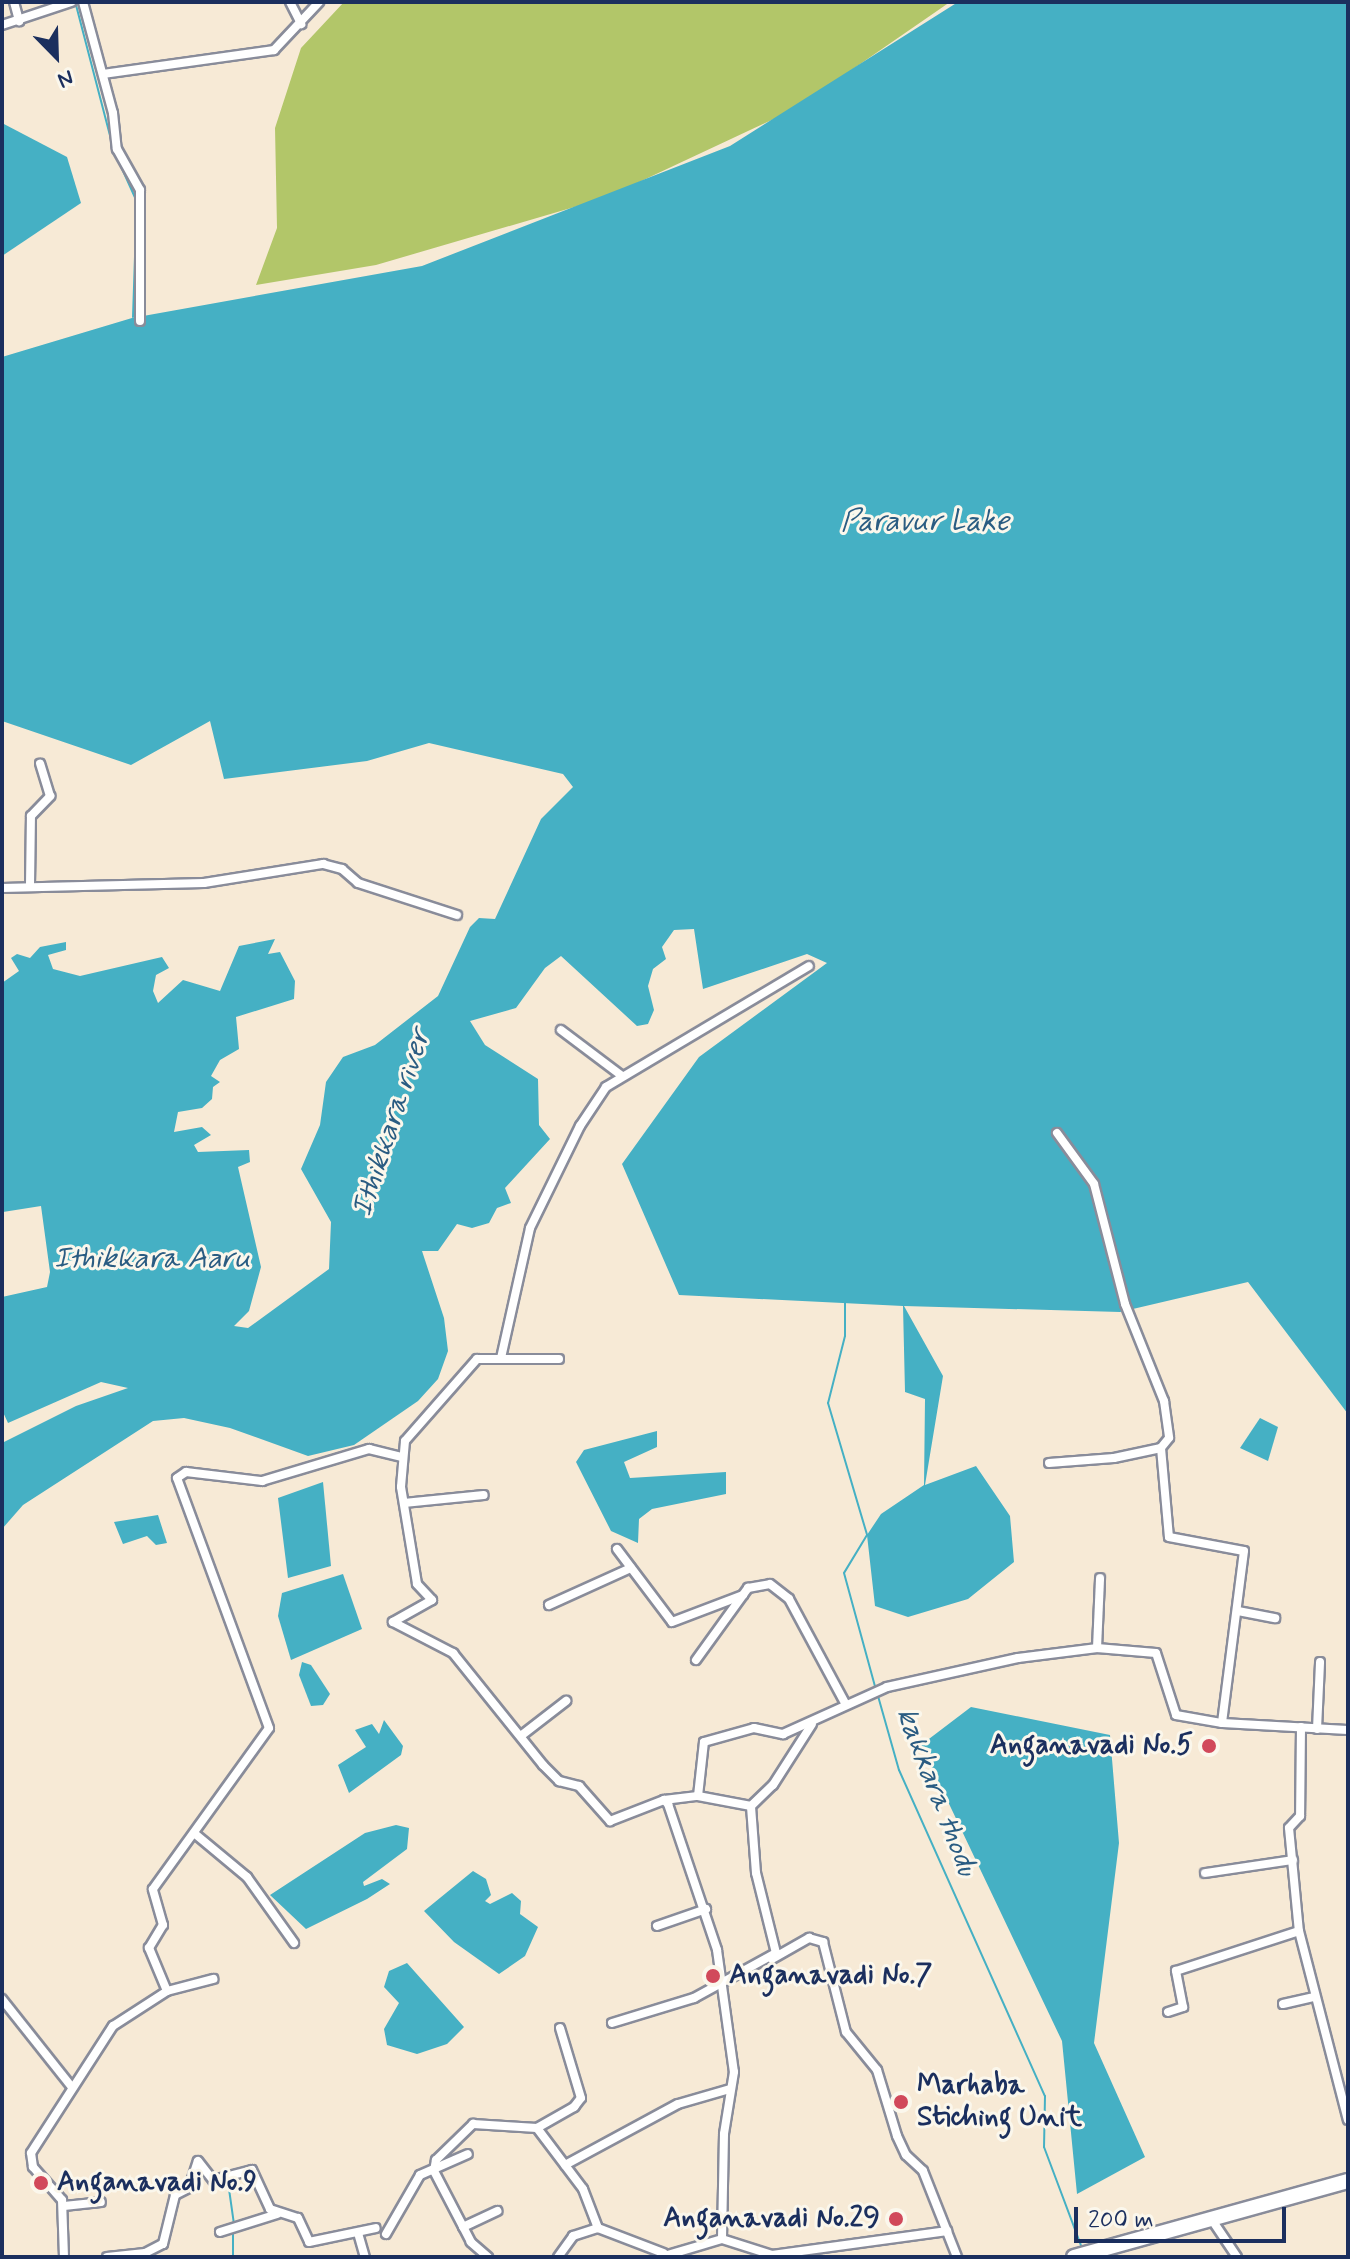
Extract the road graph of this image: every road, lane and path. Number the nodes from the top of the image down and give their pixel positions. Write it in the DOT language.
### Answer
graph roads {
  1 [pos="14,2"];
  2 [pos="71,2"];
  3 [pos="83,2"];
  4 [pos="290,2"];
  5 [pos="319,2"];
  6 [pos="19,21"];
  7 [pos="301,24"];
  8 [pos="2,25"];
  9 [pos="103,74"];
  10 [pos="140,321"];
  11 [pos="40,763"];
  12 [pos="30,885"];
  13 [pos="2,888"];
  14 [pos="457,915"];
  15 [pos="809,966"];
  16 [pos="561,1030"];
  17 [pos="622,1076"];
  18 [pos="1057,1133"];
  19 [pos="501,1358"];
  20 [pos="559,1359"];
  21 [pos="1161,1448"];
  22 [pos="400,1457"];
  23 [pos="1049,1463"];
  24 [pos="484,1495"];
  25 [pos="404,1503"];
  26 [pos="617,1549"];
  27 [pos="631,1568"];
  28 [pos="1100,1578"];
  29 [pos="743,1595"];
  30 [pos="549,1605"];
  31 [pos="1238,1611"];
  32 [pos="1275,1618"];
  33 [pos="1097,1648"];
  34 [pos="696,1660"];
  35 [pos="1320,1662"];
  36 [pos="566,1701"];
  37 [pos="845,1703"];
  38 [pos="1222,1723"];
  39 [pos="812,1724"];
  40 [pos="1301,1727"];
  41 [pos="1317,1729"];
  42 [pos="1348,1730"];
  43 [pos="522,1735"];
  44 [pos="698,1796"];
  45 [pos="664,1800"];
  46 [pos="751,1806"];
  47 [pos="194,1833"];
  48 [pos="1293,1860"];
  49 [pos="1205,1873"];
  50 [pos="706,1909"];
  51 [pos="657,1926"];
  52 [pos="1299,1931"];
  53 [pos="294,1943"];
  54 [pos="772,1959"];
  55 [pos="213,1979"];
  56 [pos="724,1984"];
  57 [pos="167,1991"];
  58 [pos="1313,1997"];
  59 [pos="2,1999"];
  60 [pos="1283,2004"];
  61 [pos="1168,2012"];
  62 [pos="612,2023"];
  63 [pos="560,2028"];
  64 [pos="71,2086"];
  65 [pos="730,2089"];
  66 [pos="1348,2120"];
  67 [pos="537,2128"];
  68 [pos="468,2154"];
  69 [pos="565,2165"];
  70 [pos="434,2171"];
  71 [pos="1348,2181"];
  72 [pos="101,2202"];
  73 [pos="64,2206"];
  74 [pos="497,2211"];
  75 [pos="278,2214"];
  76 [pos="1210,2216"];
  77 [pos="463,2227"];
  78 [pos="376,2228"];
  79 [pos="598,2228"];
  80 [pos="947,2231"];
  81 [pos="220,2232"];
  82 [pos="358,2233"];
  83 [pos="386,2234"];
  84 [pos="722,2239"];
  85 [pos="662,2255"];
  86 [pos="64,2257"];
  87 [pos="107,2257"];
  88 [pos="365,2257"];
  89 [pos="488,2257"];
  90 [pos="558,2257"];
  91 [pos="957,2257"];
  92 [pos="1074,2257"];
  93 [pos="1237,2257"];
  1 -- 6 [label="street"];
  2 -- 6 [label="street"];
  3 -- 9 [label="street"];
  4 -- 7 [label="street"];
  5 -- 7 [label="street"];
  6 -- 8 [label="street"];
  7 -- 9 [label="street"];
  9 -- 10 [label="street"];
  11 -- 12 [label="street"];
  12 -- 13 [label="street"];
  12 -- 14 [label="street"];
  15 -- 17 [label="street"];
  16 -- 17 [label="street"];
  17 -- 19 [label="street"];
  18 -- 21 [label="street"];
  19 -- 20 [label="street"];
  19 -- 22 [label="street"];
  21 -- 23 [label="street"];
  21 -- 31 [label="street"];
  22 -- 25 [label="street"];
  22 -- 47 [label="street"];
  24 -- 25 [label="street"];
  25 -- 43 [label="street"];
  26 -- 27 [label="street"];
  27 -- 29 [label="street"];
  27 -- 30 [label="street"];
  28 -- 33 [label="street"];
  29 -- 34 [label="street"];
  29 -- 37 [label="street"];
  31 -- 32 [label="street"];
  31 -- 38 [label="street"];
  33 -- 37 [label="street"];
  33 -- 38 [label="street"];
  35 -- 41 [label="street"];
  36 -- 43 [label="street"];
  37 -- 39 [label="street"];
  38 -- 40 [label="street"];
  39 -- 44 [label="street"];
  39 -- 46 [label="street"];
  40 -- 41 [label="street"];
  40 -- 48 [label="street"];
  41 -- 42 [label="street"];
  43 -- 45 [label="street"];
  44 -- 45 [label="street"];
  44 -- 46 [label="street"];
  45 -- 50 [label="street"];
  46 -- 54 [label="street"];
  47 -- 53 [label="street"];
  47 -- 57 [label="street"];
  48 -- 49 [label="street"];
  48 -- 52 [label="street"];
  50 -- 51 [label="street"];
  50 -- 56 [label="street"];
  52 -- 58 [label="street"];
  52 -- 61 [label="street"];
  54 -- 56 [label="street"];
  54 -- 80 [label="street"];
  55 -- 57 [label="street"];
  56 -- 62 [label="street"];
  56 -- 65 [label="street"];
  57 -- 64 [label="street"];
  58 -- 60 [label="street"];
  58 -- 66 [label="street"];
  59 -- 64 [label="street"];
  63 -- 67 [label="street"];
  64 -- 73 [label="street"];
  65 -- 69 [label="street"];
  65 -- 84 [label="street"];
  67 -- 69 [label="street"];
  67 -- 70 [label="street"];
  68 -- 70 [label="street"];
  69 -- 79 [label="street"];
  70 -- 77 [label="street"];
  70 -- 83 [label="street"];
  71 -- 76 [label="highway"];
  72 -- 73 [label="street"];
  73 -- 86 [label="street"];
  74 -- 77 [label="street"];
  75 -- 81 [label="street"];
  75 -- 82 [label="street"];
  75 -- 87 [label="street"];
  76 -- 92 [label="highway"];
  76 -- 93 [label="street"];
  77 -- 89 [label="street"];
  78 -- 82 [label="street"];
  79 -- 85 [label="street"];
  79 -- 90 [label="street"];
  80 -- 84 [label="street"];
  80 -- 91 [label="street"];
  82 -- 88 [label="street"];
  84 -- 85 [label="street"];
}
